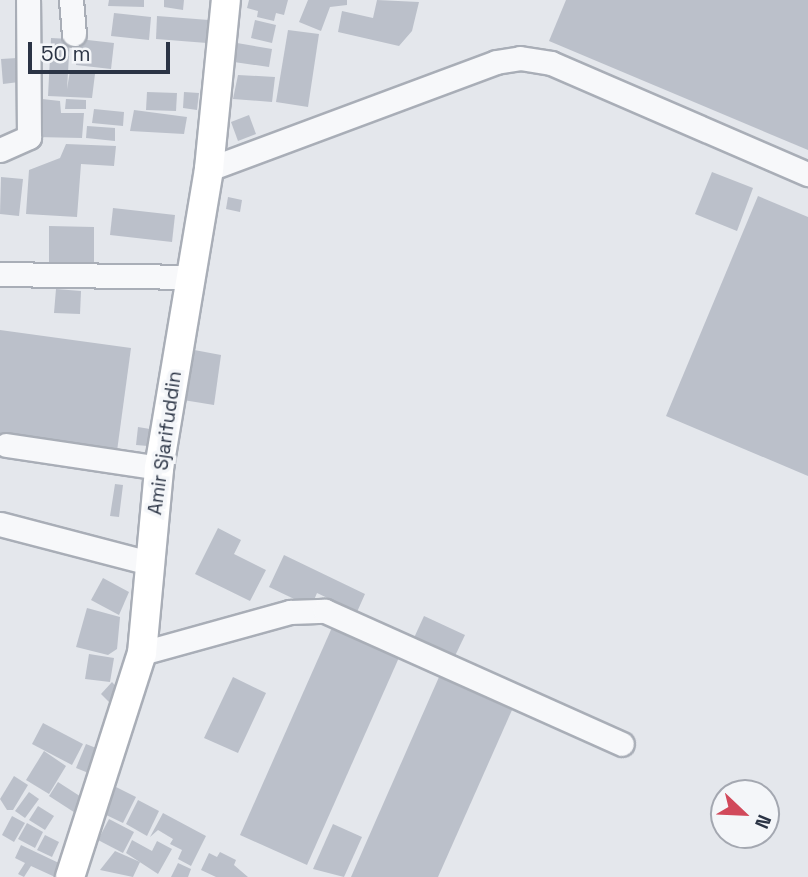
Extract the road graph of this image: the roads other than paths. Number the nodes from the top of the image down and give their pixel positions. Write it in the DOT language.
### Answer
graph roads {
  1 [pos="28,0"];
  2 [pos="71,0"];
  3 [pos="226,0"];
  4 [pos="74,34"];
  5 [pos="0,150"];
  6 [pos="209,169"];
  7 [pos="808,174"];
  8 [pos="0,274"];
  9 [pos="189,277"];
  10 [pos="6,445"];
  11 [pos="159,468"];
  12 [pos="0,524"];
  13 [pos="150,563"];
  14 [pos="142,653"];
  15 [pos="622,744"];
  16 [pos="70,877"];
  1 -- 5 [label="street"];
  2 -- 4 [label="street"];
  3 -- 6 [label="main road, Amir Sjarifuddin"];
  6 -- 7 [label="street"];
  6 -- 9 [label="main road, Amir Sjarifuddin"];
  8 -- 9 [label="street"];
  9 -- 11 [label="main road, Amir Sjarifuddin"];
  10 -- 11 [label="street"];
  11 -- 13 [label="main road, Amir Sjarifuddin"];
  12 -- 13 [label="street"];
  13 -- 14 [label="main road, Amir Sjarifuddin"];
  14 -- 15 [label="street"];
  14 -- 16 [label="main road, Amir Sjarifuddin"];
}
